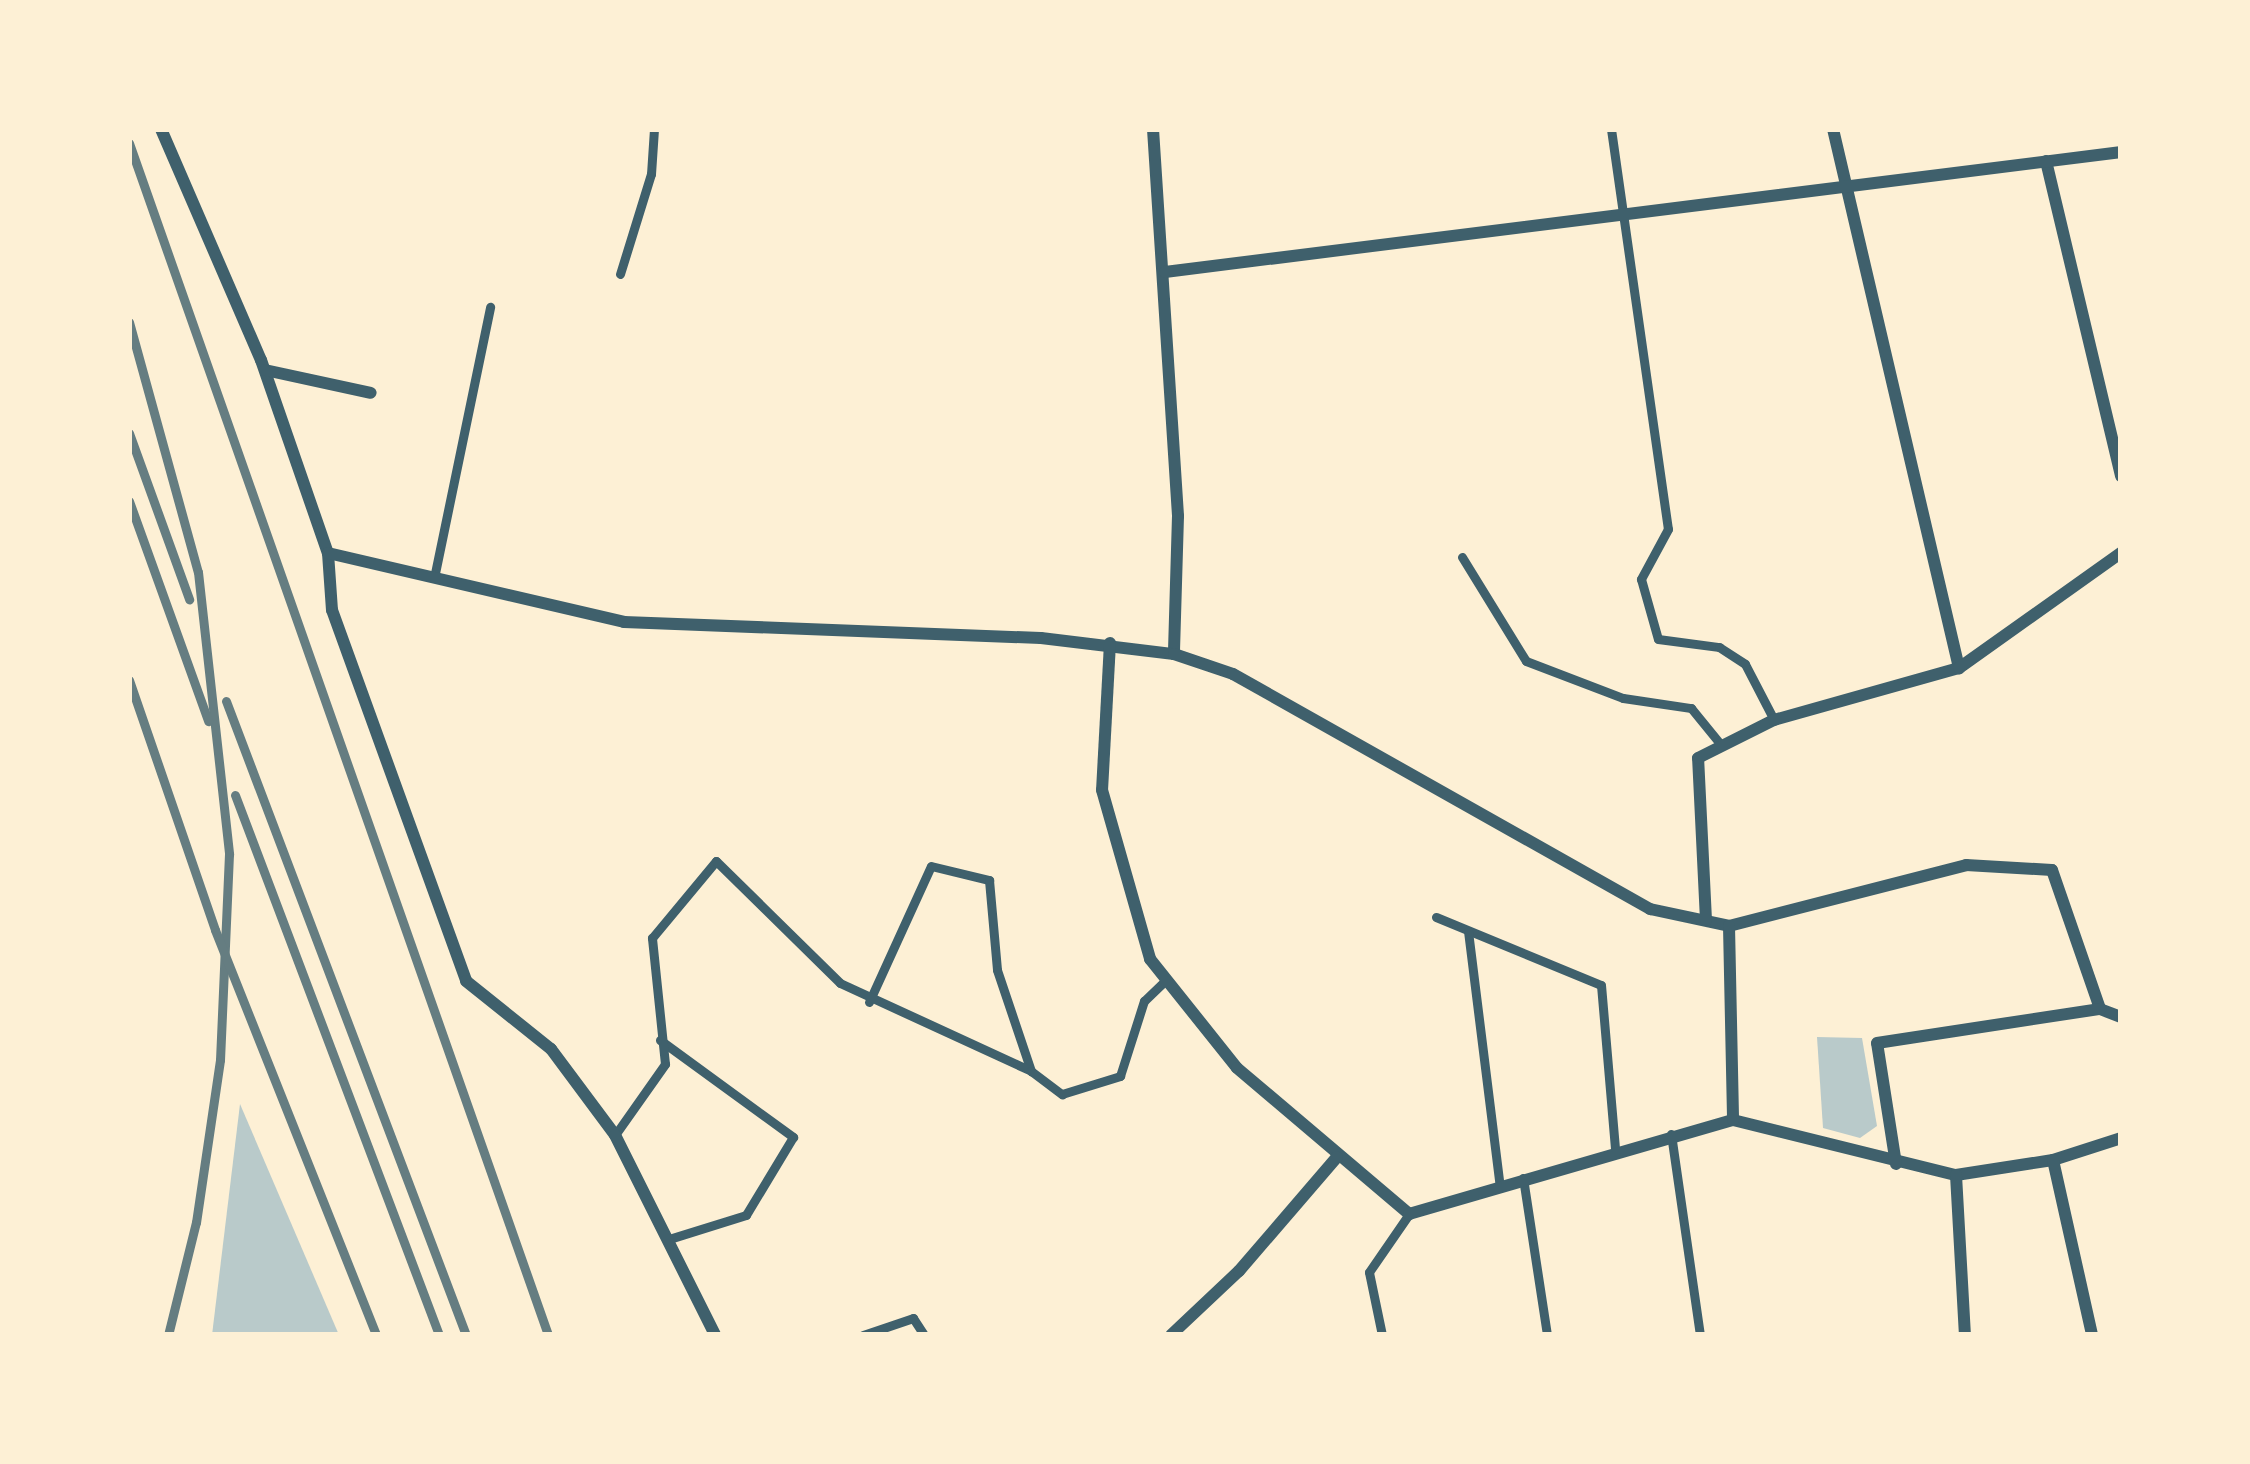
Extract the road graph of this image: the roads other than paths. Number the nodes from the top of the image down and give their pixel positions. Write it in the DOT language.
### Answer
graph roads {
  1 [pos="161,129"];
  2 [pos="654,129"];
  3 [pos="1153,129"];
  4 [pos="1611,129"];
  5 [pos="1833,129"];
  6 [pos="2121,152"];
  7 [pos="2046,161"];
  8 [pos="1847,186"];
  9 [pos="1623,214"];
  10 [pos="1165,272"];
  11 [pos="620,274"];
  12 [pos="490,307"];
  13 [pos="265,370"];
  14 [pos="371,393"];
  15 [pos="2121,476"];
  16 [pos="328,553"];
  17 [pos="2121,553"];
  18 [pos="1462,557"];
  19 [pos="434,578"];
  20 [pos="1110,643"];
  21 [pos="1174,654"];
  22 [pos="1959,668"];
  23 [pos="1774,720"];
  24 [pos="1722,746"];
  25 [pos="1436,916"];
  26 [pos="1706,920"];
  27 [pos="1729,926"];
  28 [pos="1468,931"];
  29 [pos="1166,980"];
  30 [pos="869,1002"];
  31 [pos="2100,1009"];
  32 [pos="2121,1017"];
  33 [pos="660,1040"];
  34 [pos="1031,1072"];
  35 [pos="1733,1120"];
  36 [pos="1671,1134"];
  37 [pos="615,1135"];
  38 [pos="2121,1138"];
  39 [pos="1615,1149"];
  40 [pos="1337,1157"];
  41 [pos="2053,1160"];
  42 [pos="1896,1164"];
  43 [pos="1956,1175"];
  44 [pos="1523,1178"];
  45 [pos="1500,1188"];
  46 [pos="1409,1214"];
  47 [pos="669,1239"];
  48 [pos="715,1335"];
  49 [pos="863,1335"];
  50 [pos="924,1335"];
  51 [pos="1171,1335"];
  52 [pos="1382,1335"];
  53 [pos="1547,1335"];
  54 [pos="1700,1335"];
  55 [pos="1965,1335"];
  56 [pos="2092,1335"];
  1 -- 13 [label="street"];
  2 -- 11 [label="lane"];
  3 -- 10 [label="street"];
  4 -- 9 [label="lane"];
  5 -- 8 [label="street"];
  6 -- 7 [label="street"];
  7 -- 8 [label="street"];
  7 -- 15 [label="street"];
  8 -- 9 [label="street"];
  8 -- 22 [label="street"];
  9 -- 10 [label="street"];
  9 -- 23 [label="lane"];
  10 -- 21 [label="street"];
  12 -- 19 [label="lane"];
  13 -- 14 [label="street"];
  13 -- 16 [label="street"];
  16 -- 19 [label="street"];
  16 -- 37 [label="street"];
  17 -- 22 [label="street"];
  18 -- 24 [label="lane"];
  19 -- 20 [label="street"];
  20 -- 21 [label="street"];
  20 -- 29 [label="street"];
  21 -- 26 [label="street"];
  22 -- 23 [label="street"];
  23 -- 24 [label="street"];
  24 -- 26 [label="street"];
  25 -- 28 [label="lane"];
  26 -- 27 [label="street"];
  27 -- 31 [label="street"];
  27 -- 35 [label="street"];
  28 -- 39 [label="lane"];
  28 -- 45 [label="lane"];
  29 -- 34 [label="lane"];
  29 -- 40 [label="street"];
  30 -- 33 [label="lane"];
  30 -- 34 [label="lane"];
  30 -- 34 [label="lane"];
  31 -- 32 [label="street"];
  31 -- 42 [label="street"];
  33 -- 37 [label="lane"];
  33 -- 47 [label="lane"];
  35 -- 36 [label="street"];
  35 -- 42 [label="street"];
  36 -- 39 [label="street"];
  36 -- 54 [label="lane"];
  37 -- 47 [label="street"];
  38 -- 41 [label="street"];
  39 -- 44 [label="street"];
  40 -- 46 [label="street"];
  40 -- 51 [label="street"];
  41 -- 43 [label="street"];
  41 -- 56 [label="street"];
  42 -- 43 [label="street"];
  43 -- 55 [label="street"];
  44 -- 45 [label="street"];
  44 -- 53 [label="lane"];
  45 -- 46 [label="street"];
  46 -- 52 [label="lane"];
  47 -- 48 [label="street"];
  49 -- 50 [label="lane"];
}
